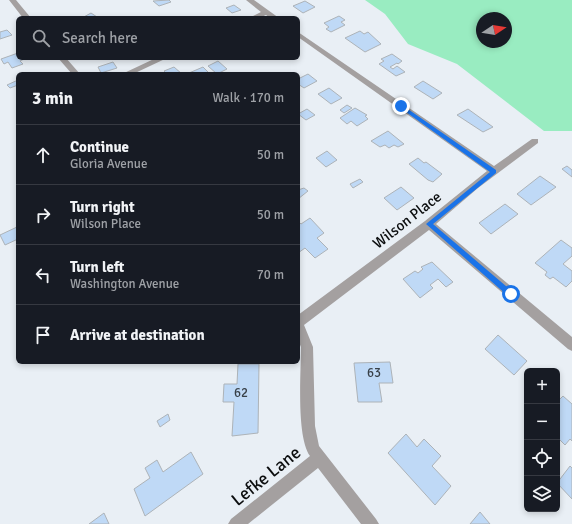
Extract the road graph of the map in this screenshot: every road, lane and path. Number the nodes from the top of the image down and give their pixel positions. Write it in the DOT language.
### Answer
graph roads {
  1 [pos="12,0"];
  2 [pos="249,0"];
  3 [pos="266,12"];
  4 [pos="25,16"];
  5 [pos="257,16"];
  6 [pos="272,16"];
  7 [pos="300,35"];
  8 [pos="64,60"];
  9 [pos="158,60"];
  10 [pos="74,72"];
  11 [pos="131,72"];
  12 [pos="535,142"];
  13 [pos="494,172"];
  14 [pos="429,224"];
  15 [pos="300,321"];
  16 [pos="300,330"];
  17 [pos="572,345"];
  18 [pos="319,458"];
  19 [pos="236,524"];
  20 [pos="371,524"];
  1 -- 4 [label="street"];
  2 -- 3 [label="street"];
  3 -- 5 [label="street"];
  3 -- 6 [label="street"];
  7 -- 13 [label="street"];
  8 -- 10 [label="street"];
  9 -- 11 [label="street"];
  12 -- 13 [label="street, Wilson Place"];
  13 -- 14 [label="street, Wilson Place"];
  14 -- 15 [label="street, Wilson Place"];
  14 -- 17 [label="street"];
  16 -- 18 [label="street"];
  18 -- 19 [label="street, Lefke Lane"];
  18 -- 20 [label="street"];
}
